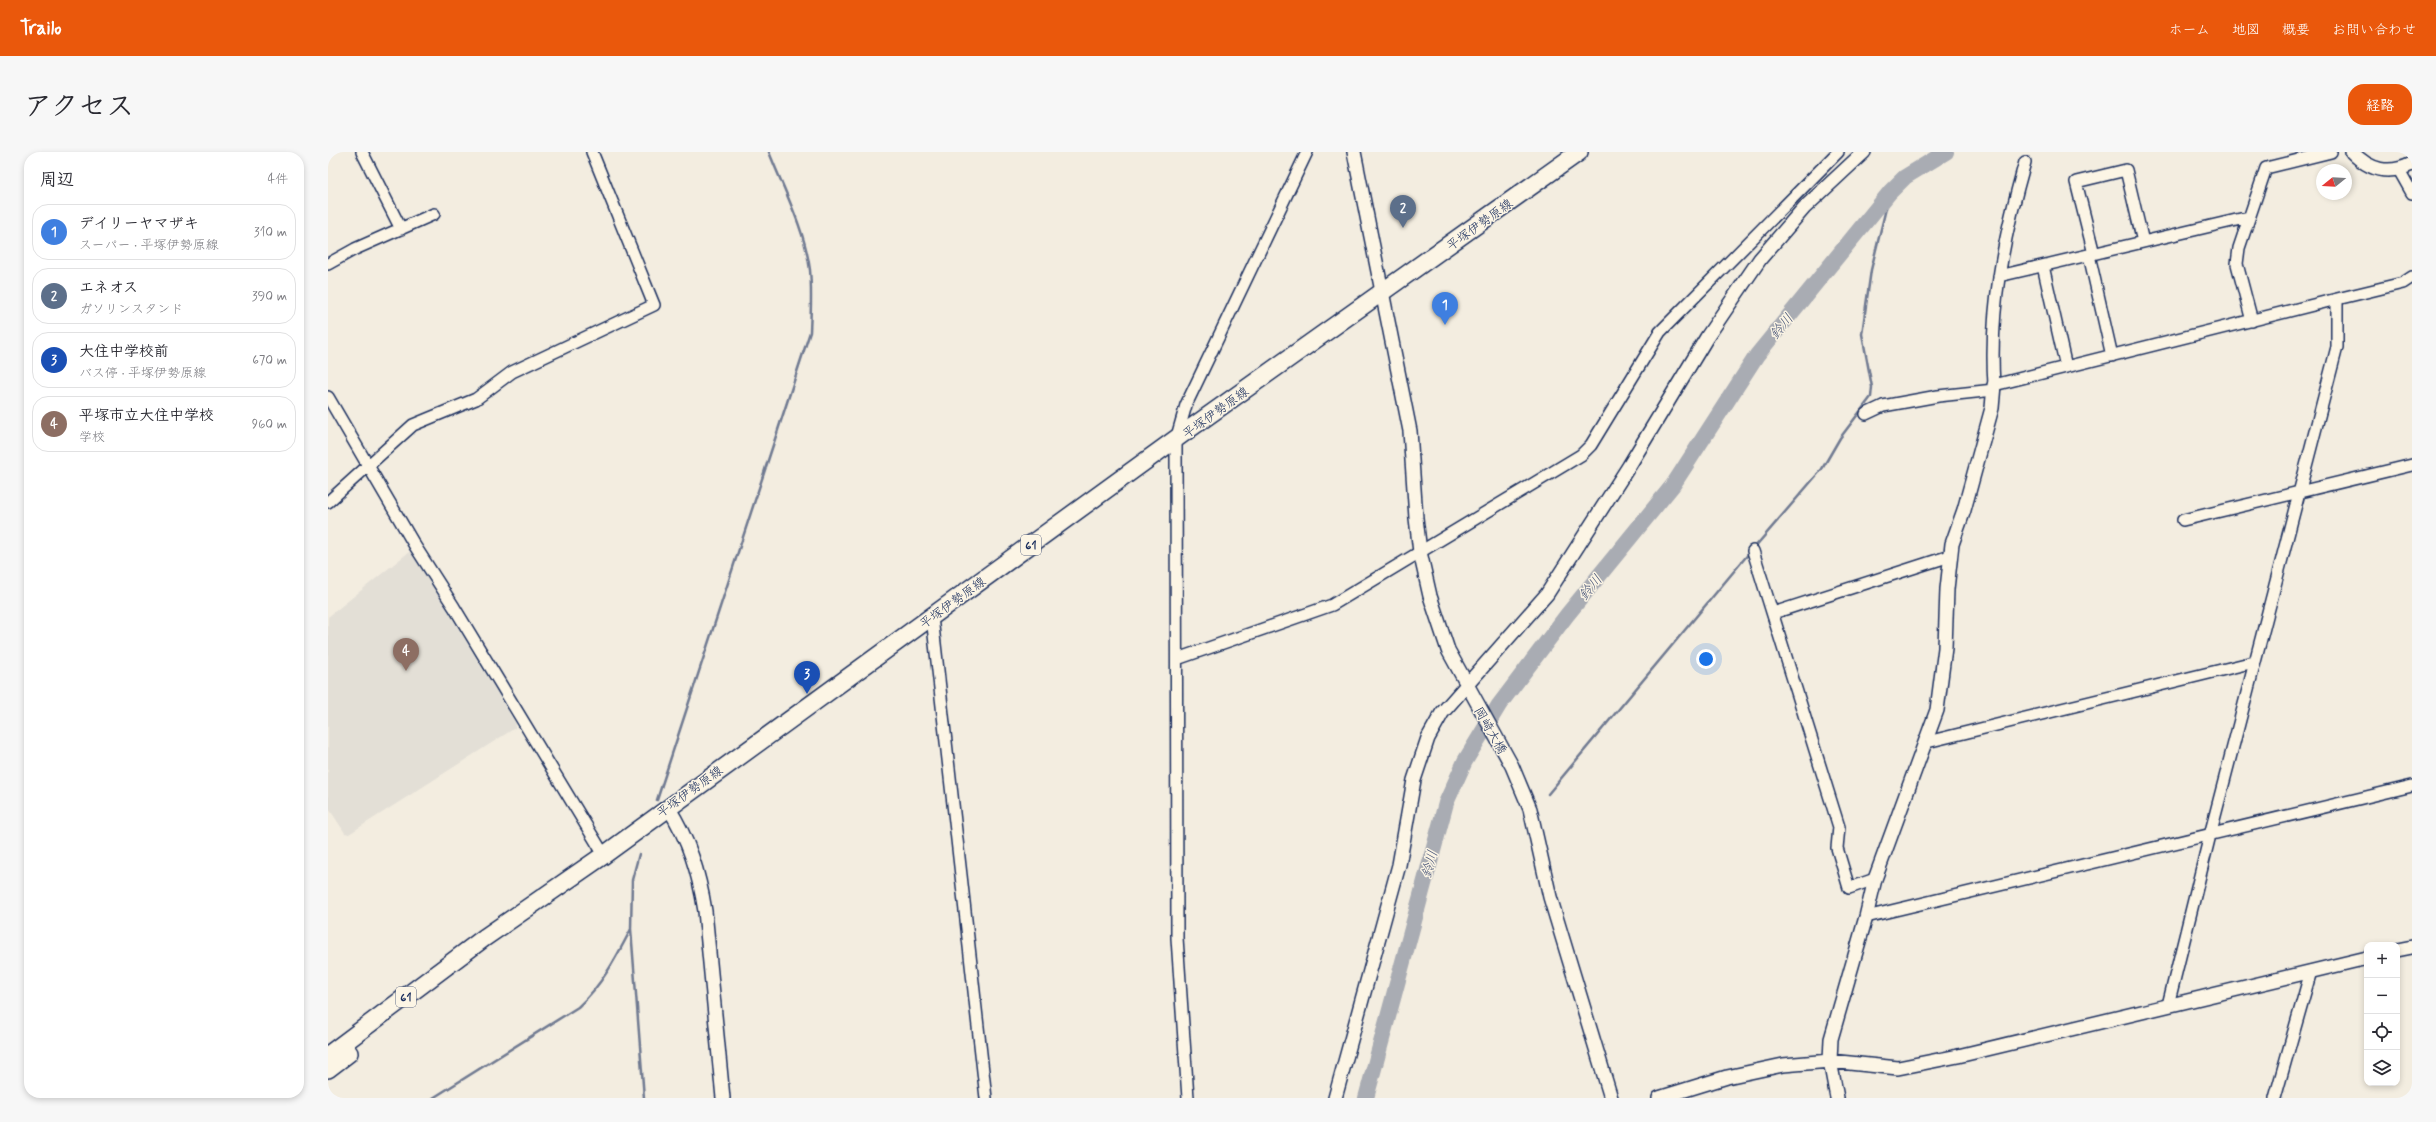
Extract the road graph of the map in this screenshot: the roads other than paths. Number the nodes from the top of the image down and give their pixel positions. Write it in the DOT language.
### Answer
graph roads {
  1 [pos="362,152"];
  2 [pos="592,152"];
  3 [pos="1307,152"];
  4 [pos="1354,152"];
  5 [pos="1579,152"];
  6 [pos="1838,152"];
  7 [pos="1864,152"];
  8 [pos="2331,152"];
  9 [pos="2352,152"];
  10 [pos="2025,162"];
  11 [pos="2412,164"];
  12 [pos="2399,170"];
  13 [pos="2412,193"];
  14 [pos="434,214"];
  15 [pos="2249,217"];
  16 [pos="401,229"];
  17 [pos="2143,242"];
  18 [pos="2091,254"];
  19 [pos="328,264"];
  20 [pos="2043,266"];
  21 [pos="1999,276"];
  22 [pos="2412,277"];
  23 [pos="1381,293"];
  24 [pos="2337,299"];
  25 [pos="2252,321"];
  26 [pos="2112,356"];
  27 [pos="2066,367"];
  28 [pos="1994,388"];
  29 [pos="328,397"];
  30 [pos="1866,414"];
  31 [pos="1176,440"];
  32 [pos="2412,465"];
  33 [pos="368,467"];
  34 [pos="2299,492"];
  35 [pos="328,502"];
  36 [pos="2184,520"];
  37 [pos="1753,551"];
  38 [pos="1420,552"];
  39 [pos="1950,556"];
  40 [pos="1773,613"];
  41 [pos="932,617"];
  42 [pos="1177,659"];
  43 [pos="2254,662"];
  44 [pos="1466,686"];
  45 [pos="1927,742"];
  46 [pos="2412,786"];
  47 [pos="668,807"];
  48 [pos="2210,835"];
  49 [pos="604,855"];
  50 [pos="1875,879"];
  51 [pos="1866,917"];
  52 [pos="484,938"];
  53 [pos="2412,947"];
  54 [pos="2400,949"];
  55 [pos="2364,959"];
  56 [pos="2311,971"];
  57 [pos="2168,1005"];
  58 [pos="328,1043"];
  59 [pos="328,1055"];
  60 [pos="1830,1061"];
  61 [pos="328,1069"];
  62 [pos="723,1098"];
  63 [pos="986,1098"];
  64 [pos="1188,1098"];
  65 [pos="1335,1098"];
  66 [pos="1611,1098"];
  67 [pos="1658,1098"];
  68 [pos="1837,1098"];
  69 [pos="2275,1098"];
  1 -- 16 [label="street"];
  2 -- 33 [label="street"];
  3 -- 31 [label="street"];
  4 -- 23 [label="street, 岡崎大橋"];
  5 -- 23 [label="main road, 平塚伊勢原線 / 61"];
  6 -- 38 [label="street"];
  7 -- 44 [label="street"];
  8 -- 15 [label="street"];
  9 -- 12 [label="street"];
  10 -- 21 [label="street"];
  11 -- 12 [label="street"];
  12 -- 13 [label="street"];
  14 -- 16 [label="street"];
  15 -- 17 [label="street"];
  15 -- 25 [label="street"];
  16 -- 19 [label="street"];
  17 -- 18 [label="street"];
  17 -- 18 [label="street"];
  18 -- 20 [label="street"];
  18 -- 26 [label="street"];
  20 -- 21 [label="street"];
  20 -- 27 [label="street"];
  21 -- 28 [label="street"];
  22 -- 24 [label="street"];
  23 -- 31 [label="main road, 平塚伊勢原線 / 61"];
  23 -- 38 [label="street, 岡崎大橋"];
  24 -- 25 [label="street"];
  24 -- 34 [label="street"];
  25 -- 26 [label="street"];
  26 -- 27 [label="street"];
  27 -- 28 [label="street"];
  28 -- 30 [label="street"];
  28 -- 39 [label="street"];
  29 -- 33 [label="street"];
  31 -- 41 [label="main road, 平塚伊勢原線 / 61"];
  31 -- 42 [label="street"];
  32 -- 34 [label="street"];
  33 -- 35 [label="street"];
  33 -- 49 [label="street"];
  34 -- 36 [label="street"];
  34 -- 43 [label="street"];
  37 -- 40 [label="street"];
  38 -- 42 [label="street"];
  38 -- 44 [label="street, 岡崎大橋"];
  39 -- 40 [label="street"];
  39 -- 45 [label="street"];
  40 -- 50 [label="street"];
  41 -- 47 [label="main road, 平塚伊勢原線 / 61"];
  41 -- 63 [label="street"];
  42 -- 64 [label="street"];
  43 -- 45 [label="street"];
  43 -- 48 [label="street"];
  44 -- 65 [label="street"];
  44 -- 66 [label="street, 岡崎大橋"];
  45 -- 50 [label="street"];
  46 -- 48 [label="street"];
  47 -- 49 [label="main road, 平塚伊勢原線 / 61"];
  47 -- 62 [label="street"];
  48 -- 51 [label="street"];
  48 -- 57 [label="street"];
  49 -- 52 [label="main road, 平塚伊勢原線 / 61"];
  50 -- 51 [label="street"];
  51 -- 60 [label="street"];
  52 -- 58 [label="main road"];
  52 -- 59 [label="main road, 平塚伊勢原線 / 61"];
  52 -- 61 [label="main road"];
  53 -- 54 [label="street"];
  55 -- 56 [label="street"];
  56 -- 57 [label="street"];
  56 -- 69 [label="street"];
  57 -- 60 [label="street"];
  60 -- 67 [label="street"];
  60 -- 68 [label="street"];
}
